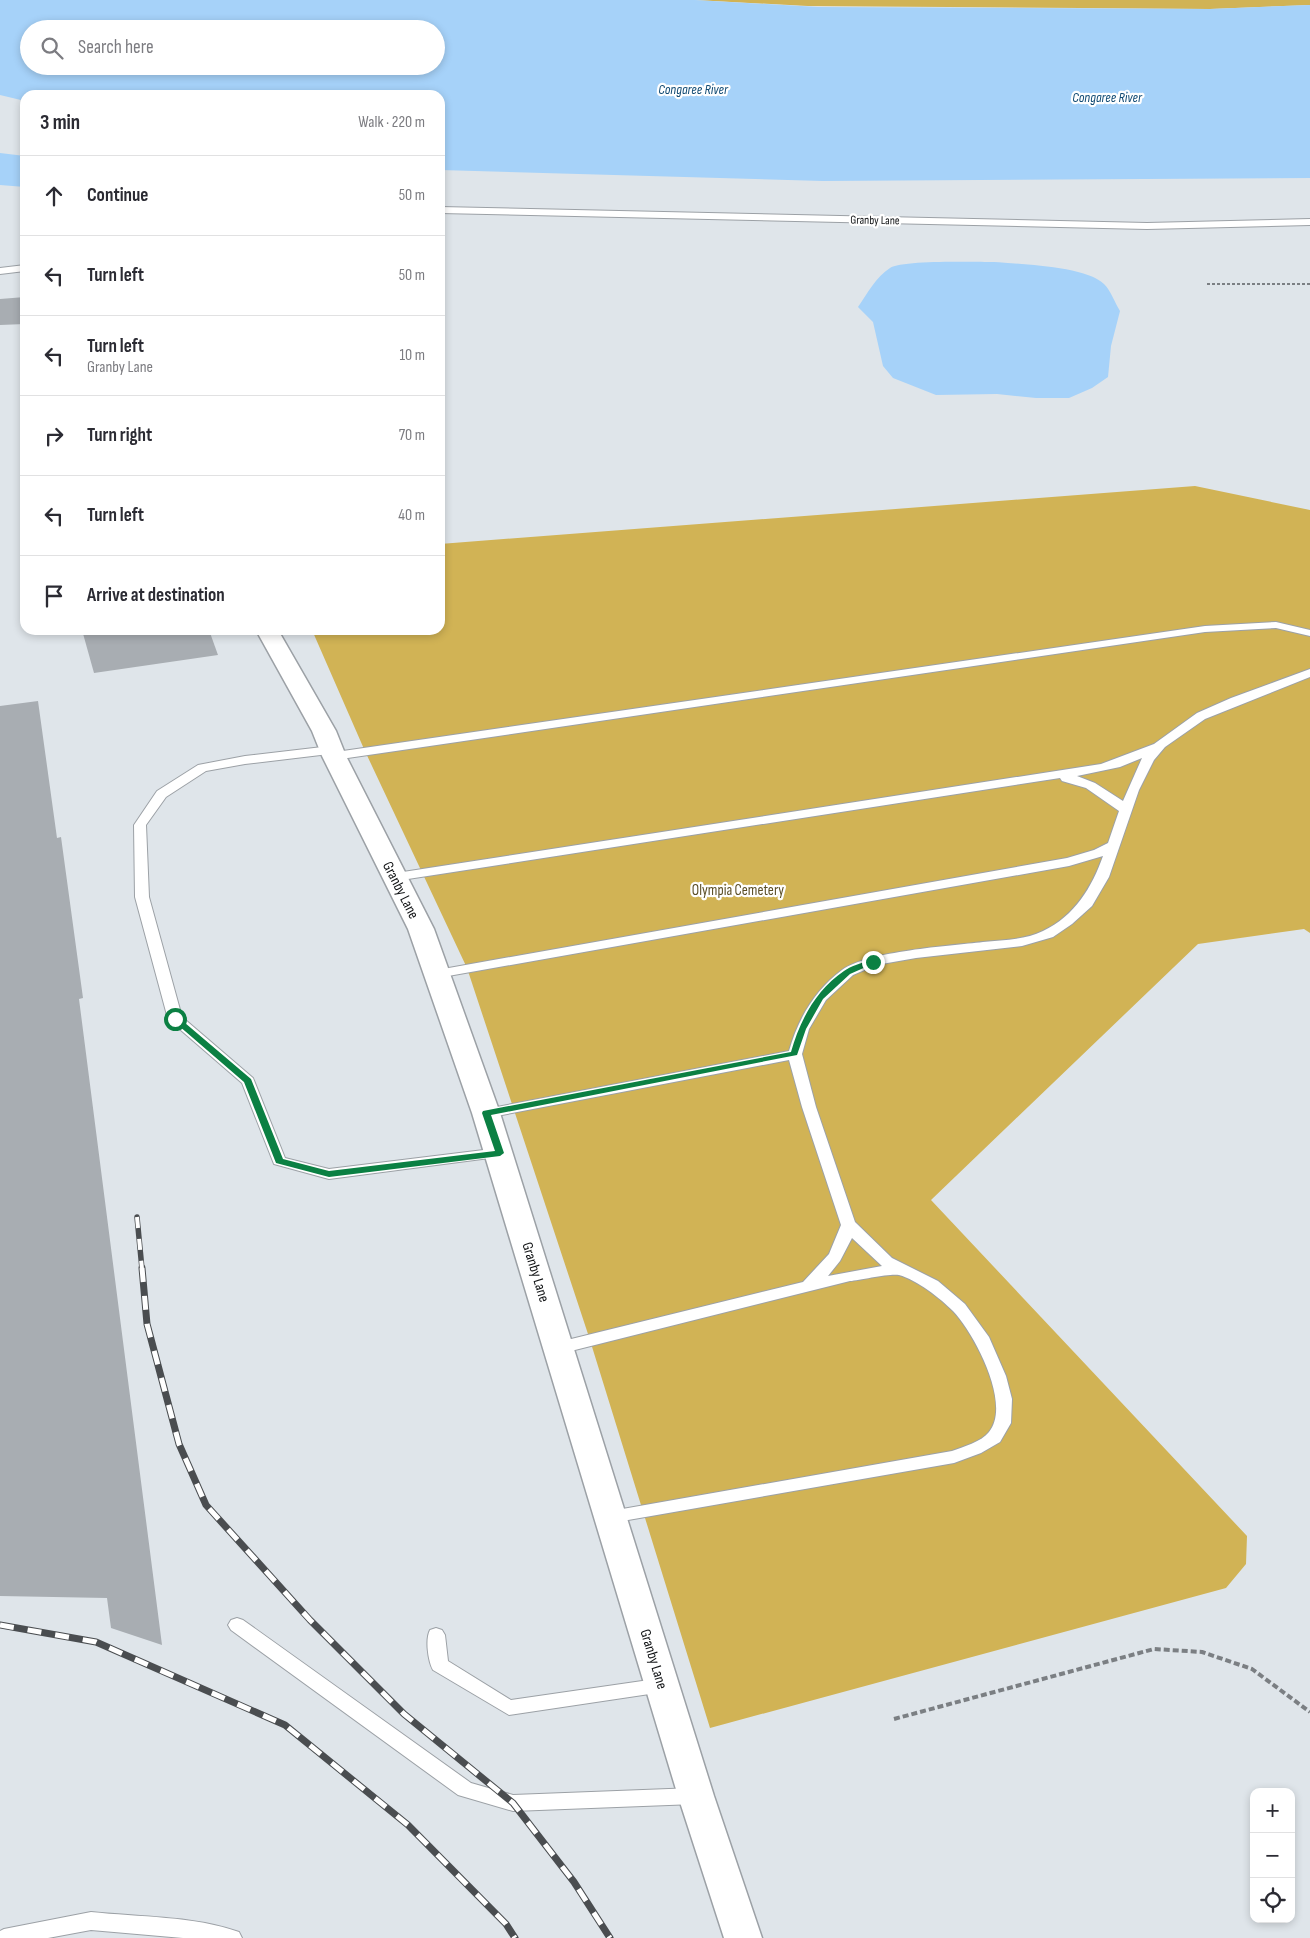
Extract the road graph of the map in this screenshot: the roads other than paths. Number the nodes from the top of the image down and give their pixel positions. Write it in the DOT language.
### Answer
graph roads {
  1 [pos="445,210"];
  2 [pos="1310,222"];
  3 [pos="20,268"];
  4 [pos="0,270"];
  5 [pos="1310,633"];
  6 [pos="270,635"];
  7 [pos="1310,673"];
  8 [pos="1162,744"];
  9 [pos="332,753"];
  10 [pos="1048,776"];
  11 [pos="1126,810"];
  12 [pos="1114,845"];
  13 [pos="1076,860"];
  14 [pos="1105,868"];
  15 [pos="395,877"];
  16 [pos="437,974"];
  17 [pos="794,1054"];
  18 [pos="486,1113"];
  19 [pos="500,1153"];
  20 [pos="849,1225"];
  21 [pos="902,1269"];
  22 [pos="806,1287"];
  23 [pos="559,1348"];
  24 [pos="611,1517"];
  25 [pos="237,1625"];
  26 [pos="436,1635"];
  27 [pos="663,1685"];
  28 [pos="696,1796"];
  29 [pos="4,1938"];
  30 [pos="232,1938"];
  31 [pos="743,1938"];
  1 -- 2 [label="lane, Granby Lane"];
  3 -- 4 [label="lane"];
  5 -- 9 [label="lane"];
  6 -- 9 [label="street, Granby Lane"];
  7 -- 8 [label="lane"];
  8 -- 10 [label="lane"];
  8 -- 11 [label="lane"];
  9 -- 15 [label="street, Granby Lane"];
  9 -- 19 [label="lane"];
  10 -- 11 [label="lane"];
  10 -- 15 [label="lane"];
  11 -- 12 [label="lane"];
  12 -- 13 [label="lane"];
  12 -- 14 [label="lane"];
  13 -- 14 [label="lane"];
  13 -- 16 [label="lane"];
  14 -- 17 [label="lane"];
  15 -- 16 [label="street, Granby Lane"];
  16 -- 18 [label="street, Granby Lane"];
  17 -- 18 [label="lane"];
  17 -- 20 [label="lane"];
  18 -- 19 [label="street, Granby Lane"];
  19 -- 23 [label="street, Granby Lane"];
  20 -- 21 [label="lane"];
  20 -- 22 [label="lane"];
  21 -- 22 [label="lane"];
  21 -- 24 [label="lane"];
  22 -- 23 [label="lane"];
  23 -- 24 [label="street, Granby Lane"];
  24 -- 27 [label="street, Granby Lane"];
  25 -- 28 [label="lane"];
  26 -- 27 [label="lane"];
  27 -- 28 [label="street, Granby Lane"];
  28 -- 31 [label="street, Granby Lane"];
  29 -- 30 [label="lane"];
}
